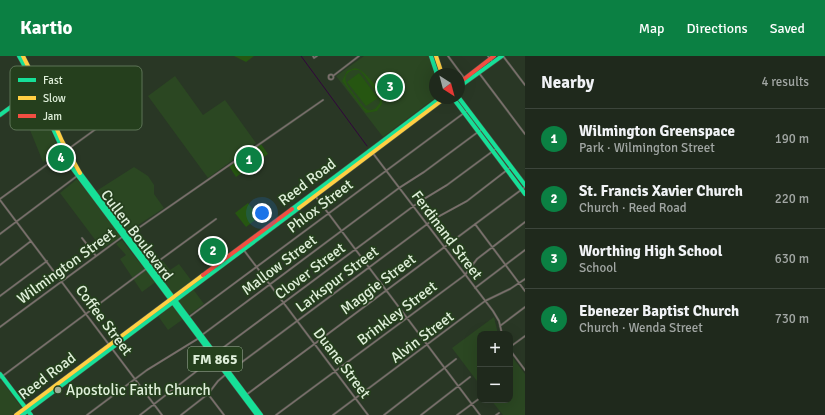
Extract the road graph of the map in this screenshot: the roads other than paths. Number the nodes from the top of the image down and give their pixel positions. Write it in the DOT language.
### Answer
graph roads {
  1 [pos="20,56"];
  2 [pos="23,56"];
  3 [pos="317,56"];
  4 [pos="359,56"];
  5 [pos="431,56"];
  6 [pos="436,56"];
  7 [pos="448,56"];
  8 [pos="494,56"];
  9 [pos="503,56"];
  10 [pos="313,57"];
  11 [pos="490,59"];
  12 [pos="26,66"];
  13 [pos="27,66"];
  14 [pos="435,68"];
  15 [pos="440,68"];
  16 [pos="457,68"];
  17 [pos="478,72"];
  18 [pos="333,76"];
  19 [pos="465,79"];
  20 [pos="465,83"];
  21 [pos="525,85"];
  22 [pos="323,100"];
  23 [pos="434,104"];
  24 [pos="436,104"];
  25 [pos="459,104"];
  26 [pos="462,104"];
  27 [pos="10,107"];
  28 [pos="427,110"];
  29 [pos="466,111"];
  30 [pos="0,114"];
  31 [pos="54,130"];
  32 [pos="55,130"];
  33 [pos="57,130"];
  34 [pos="95,130"];
  35 [pos="480,130"];
  36 [pos="525,134"];
  37 [pos="59,135"];
  38 [pos="495,149"];
  39 [pos="371,151"];
  40 [pos="65,152"];
  41 [pos="509,169"];
  42 [pos="386,170"];
  43 [pos="79,175"];
  44 [pos="524,187"];
  45 [pos="399,188"];
  46 [pos="314,194"];
  47 [pos="525,194"];
  48 [pos="0,200"];
  49 [pos="413,206"];
  50 [pos="328,213"];
  51 [pos="216,219"];
  52 [pos="16,221"];
  53 [pos="525,222"];
  54 [pos="426,224"];
  55 [pos="475,224"];
  56 [pos="342,231"];
  57 [pos="0,234"];
  58 [pos="125,236"];
  59 [pos="82,238"];
  60 [pos="31,241"];
  61 [pos="444,247"];
  62 [pos="492,247"];
  63 [pos="242,248"];
  64 [pos="355,250"];
  65 [pos="525,250"];
  66 [pos="96,256"];
  67 [pos="47,261"];
  68 [pos="0,265"];
  69 [pos="506,265"];
  70 [pos="256,266"];
  71 [pos="148,267"];
  72 [pos="369,268"];
  73 [pos="465,275"];
  74 [pos="525,279"];
  75 [pos="62,281"];
  76 [pos="270,284"];
  77 [pos="520,284"];
  78 [pos="475,288"];
  79 [pos="386,290"];
  80 [pos="525,291"];
  81 [pos="0,296"];
  82 [pos="173,300"];
  83 [pos="485,301"];
  84 [pos="284,303"];
  85 [pos="525,307"];
  86 [pos="86,313"];
  87 [pos="407,318"];
  88 [pos="187,319"];
  89 [pos="297,321"];
  90 [pos="500,326"];
  91 [pos="0,327"];
  92 [pos="501,331"];
  93 [pos="525,336"];
  94 [pos="200,337"];
  95 [pos="315,344"];
  96 [pos="427,345"];
  97 [pos="513,345"];
  98 [pos="111,346"];
  99 [pos="513,354"];
  100 [pos="214,355"];
  101 [pos="456,359"];
  102 [pos="525,364"];
  103 [pos="522,366"];
  104 [pos="445,368"];
  105 [pos="525,370"];
  106 [pos="335,371"];
  107 [pos="228,373"];
  108 [pos="1,376"];
  109 [pos="470,377"];
  110 [pos="135,379"];
  111 [pos="458,386"];
  112 [pos="208,394"];
  113 [pos="245,396"];
  114 [pos="356,398"];
  115 [pos="477,400"];
  116 [pos="155,404"];
  117 [pos="472,404"];
  118 [pos="27,409"];
  119 [pos="499,413"];
  120 [pos="16,415"];
  121 [pos="22,415"];
  122 [pos="31,415"];
  123 [pos="87,415"];
  124 [pos="140,415"];
  125 [pos="162,415"];
  126 [pos="181,415"];
  127 [pos="223,415"];
  128 [pos="258,415"];
  129 [pos="261,415"];
  130 [pos="276,415"];
  131 [pos="333,415"];
  132 [pos="368,415"];
  133 [pos="384,415"];
  134 [pos="420,415"];
  135 [pos="458,415"];
  136 [pos="480,415"];
  137 [pos="496,415"];
  1 -- 12 [label="street, Cullen Boulevard / FM 865"];
  2 -- 13 [label="street, Cullen Boulevard / FM 865"];
  3 -- 10 [label="street"];
  4 -- 18 [label="street"];
  5 -- 14 [label="street"];
  6 -- 15 [label="street"];
  7 -- 16 [label="street"];
  8 -- 11 [label="street"];
  9 -- 11 [label="street"];
  9 -- 21 [label="street"];
  11 -- 17 [label="street"];
  17 -- 19 [label="street"];
  17 -- 20 [label="street"];
  17 -- 36 [label="street"];
  22 -- 58 [label="street, Wilmington Street"];
  23 -- 28 [label="street, Reed Road"];
  24 -- 28 [label="street, Reed Road"];
  25 -- 29 [label="street"];
  26 -- 29 [label="street"];
  27 -- 30 [label="street"];
  28 -- 39 [label="street, Reed Road"];
  29 -- 35 [label="street"];
  29 -- 42 [label="street, Phlox Street"];
  31 -- 40 [label="street, Cullen Boulevard / FM 865"];
  32 -- 37 [label="street"];
  33 -- 37 [label="street, Cullen Boulevard / FM 865"];
  34 -- 40 [label="street"];
  35 -- 38 [label="street"];
  35 -- 45 [label="street, Mallow Street"];
  37 -- 40 [label="street, Cullen Boulevard / FM 865"];
  38 -- 41 [label="street"];
  38 -- 49 [label="street, Clover Street"];
  39 -- 42 [label="street, Ferdinand Street"];
  39 -- 46 [label="street, Reed Road"];
  40 -- 43 [label="street, Cullen Boulevard / FM 865"];
  40 -- 48 [label="street"];
  41 -- 44 [label="street"];
  41 -- 54 [label="street, Larkspur Street"];
  42 -- 45 [label="street, Ferdinand Street"];
  42 -- 50 [label="street, Phlox Street"];
  43 -- 52 [label="street"];
  43 -- 58 [label="street, Cullen Boulevard / FM 865"];
  44 -- 47 [label="street"];
  44 -- 55 [label="street, Maggie Street"];
  45 -- 49 [label="street, Ferdinand Street"];
  45 -- 56 [label="street, Mallow Street"];
  46 -- 50 [label="street"];
  46 -- 63 [label="street, Reed Road"];
  48 -- 52 [label="street, Coffee Street"];
  49 -- 54 [label="street, Ferdinand Street"];
  49 -- 64 [label="street, Clover Street"];
  50 -- 56 [label="street"];
  50 -- 70 [label="street, Phlox Street"];
  51 -- 71 [label="street"];
  52 -- 57 [label="street"];
  52 -- 60 [label="street, Coffee Street"];
  53 -- 62 [label="street, Brinkley Street"];
  54 -- 61 [label="street, Ferdinand Street"];
  54 -- 72 [label="street, Larkspur Street"];
  55 -- 61 [label="street, Maggie Street"];
  55 -- 62 [label="street"];
  56 -- 64 [label="street"];
  56 -- 76 [label="street, Mallow Street"];
  58 -- 66 [label="street, Wilmington Street"];
  58 -- 71 [label="street, Cullen Boulevard / FM 865"];
  59 -- 66 [label="street"];
  60 -- 67 [label="street, Coffee Street"];
  60 -- 68 [label="street"];
  61 -- 73 [label="street, Ferdinand Street"];
  61 -- 79 [label="street, Maggie Street"];
  62 -- 69 [label="street"];
  62 -- 73 [label="street, Brinkley Street"];
  63 -- 70 [label="street, Duane Street"];
  63 -- 82 [label="street, Reed Road"];
  64 -- 72 [label="street"];
  64 -- 84 [label="street, Clover Street"];
  65 -- 69 [label="street"];
  66 -- 75 [label="street, Wilmington Street"];
  67 -- 75 [label="street, Coffee Street"];
  67 -- 81 [label="street"];
  69 -- 77 [label="street"];
  69 -- 78 [label="street"];
  70 -- 76 [label="street, Duane Street"];
  70 -- 88 [label="street, Phlox Street"];
  71 -- 82 [label="street, Cullen Boulevard / FM 865"];
  71 -- 86 [label="street"];
  72 -- 79 [label="street"];
  72 -- 89 [label="street, Larkspur Street"];
  73 -- 78 [label="street, Ferdinand Street"];
  73 -- 87 [label="street, Brinkley Street"];
  74 -- 77 [label="street, Alvin Street"];
  75 -- 86 [label="street, Coffee Street"];
  75 -- 91 [label="street, Wilmington Street"];
  76 -- 84 [label="street, Duane Street"];
  76 -- 94 [label="street, Mallow Street"];
  77 -- 80 [label="street"];
  77 -- 83 [label="street, Alvin Street"];
  78 -- 83 [label="street, Ferdinand Street"];
  79 -- 87 [label="street"];
  79 -- 95 [label="street, Maggie Street"];
  82 -- 88 [label="street, Cullen Boulevard / FM 865"];
  82 -- 98 [label="street, Reed Road"];
  83 -- 90 [label="street, Ferdinand Street"];
  83 -- 96 [label="street, Alvin Street"];
  84 -- 89 [label="street, Duane Street"];
  84 -- 100 [label="street, Clover Street"];
  85 -- 90 [label="street"];
  86 -- 98 [label="street, Coffee Street"];
  86 -- 108 [label="street"];
  87 -- 96 [label="street"];
  87 -- 106 [label="street, Brinkley Street"];
  88 -- 94 [label="street, Cullen Boulevard / FM 865"];
  89 -- 95 [label="street, Duane Street"];
  89 -- 107 [label="street, Larkspur Street"];
  90 -- 92 [label="street, Ferdinand Street"];
  93 -- 97 [label="street"];
  94 -- 100 [label="street, Cullen Boulevard / FM 865"];
  94 -- 110 [label="street, Mallow Street"];
  95 -- 106 [label="street, Duane Street"];
  95 -- 113 [label="street, Maggie Street"];
  96 -- 104 [label="street"];
  96 -- 114 [label="street, Alvin Street"];
  98 -- 110 [label="street, Coffee Street"];
  98 -- 118 [label="street, Reed Road"];
  99 -- 103 [label="street"];
  100 -- 107 [label="street, Cullen Boulevard / FM 865"];
  100 -- 116 [label="street, Clover Street"];
  101 -- 104 [label="street"];
  102 -- 103 [label="street"];
  103 -- 105 [label="street"];
  104 -- 111 [label="street"];
  104 -- 133 [label="street"];
  106 -- 114 [label="street, Duane Street"];
  106 -- 130 [label="street, Brinkley Street"];
  107 -- 112 [label="street, Larkspur Street"];
  107 -- 113 [label="street, Cullen Boulevard / FM 865"];
  108 -- 118 [label="street"];
  109 -- 111 [label="street"];
  110 -- 116 [label="street, Coffee Street"];
  110 -- 123 [label="street, Mallow Street"];
  111 -- 117 [label="street"];
  111 -- 134 [label="street"];
  112 -- 126 [label="street, Larkspur Street"];
  112 -- 127 [label="street"];
  113 -- 128 [label="street, Cullen Boulevard / FM 865"];
  113 -- 129 [label="street, Cullen Boulevard / FM 865"];
  114 -- 131 [label="street, Alvin Street"];
  114 -- 132 [label="street, Duane Street"];
  115 -- 117 [label="street"];
  116 -- 124 [label="street, Clover Street"];
  116 -- 125 [label="street, Coffee Street"];
  117 -- 135 [label="street"];
  117 -- 136 [label="street"];
  118 -- 120 [label="street, Reed Road"];
  118 -- 121 [label="street, Reed Road"];
  118 -- 122 [label="street"];
  119 -- 137 [label="street"];
}
